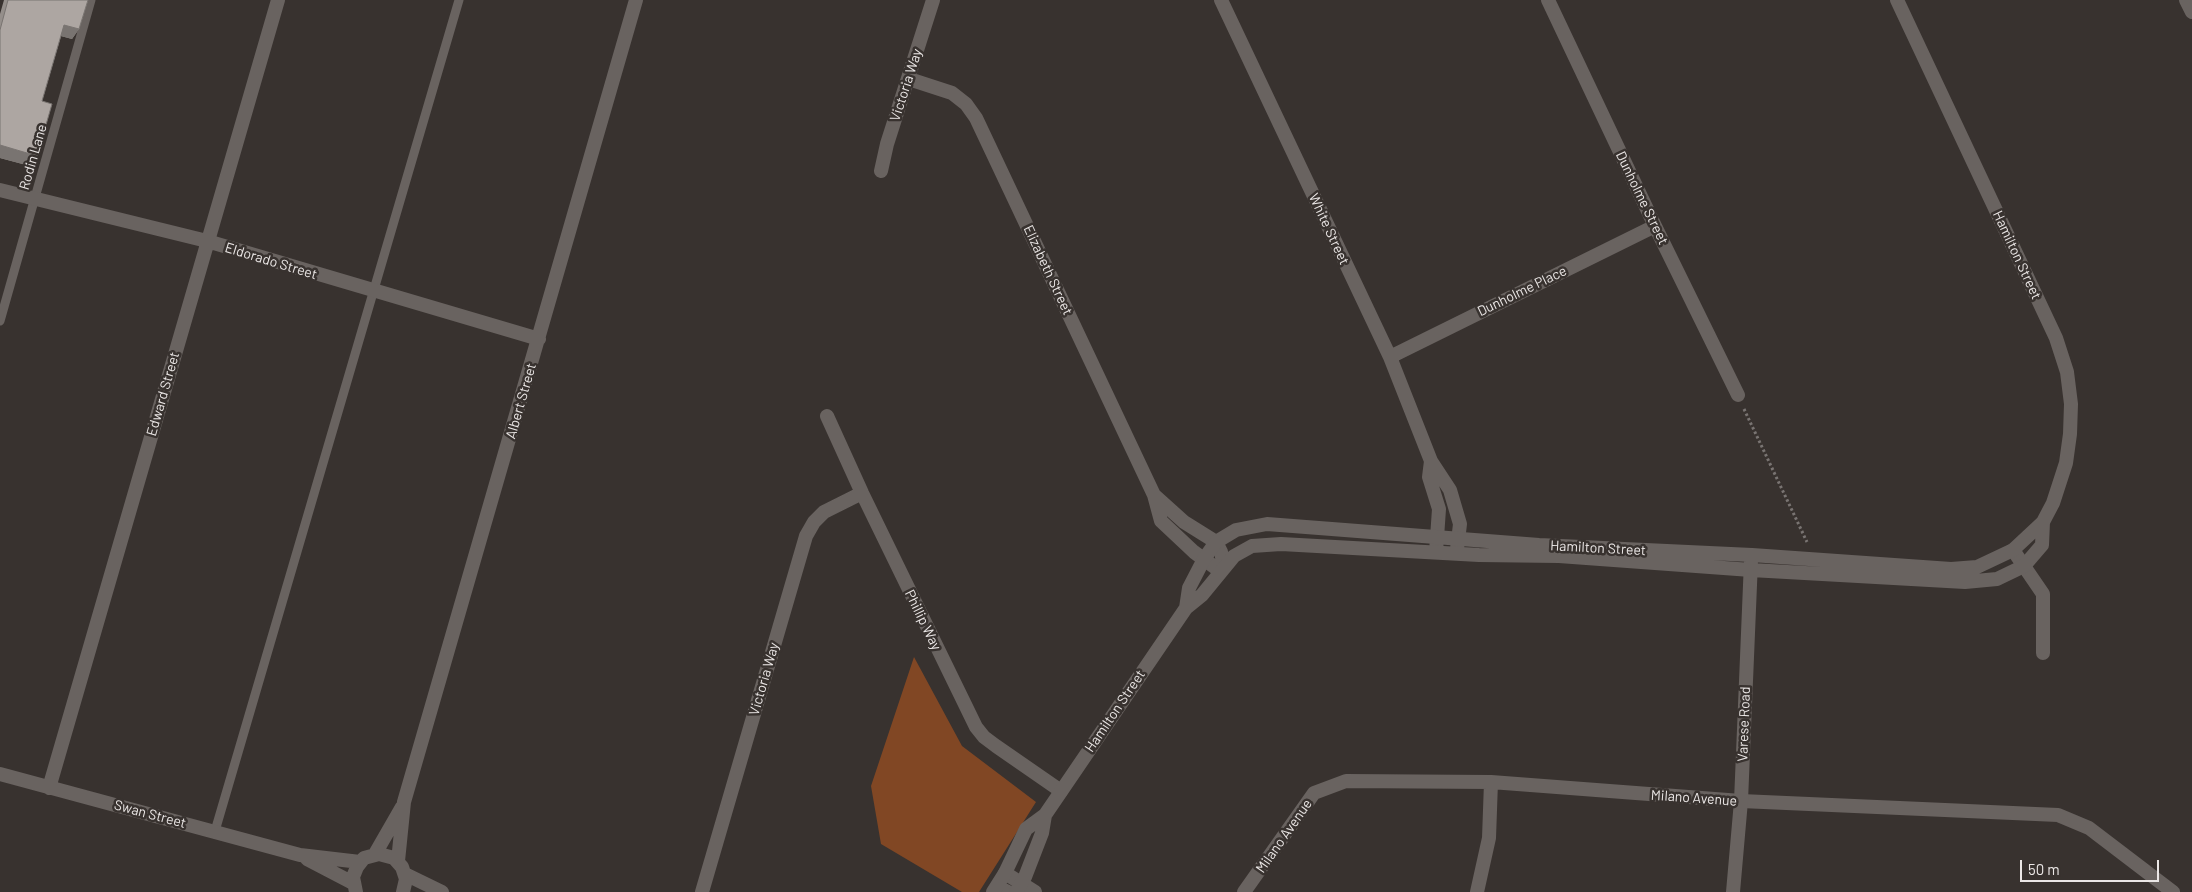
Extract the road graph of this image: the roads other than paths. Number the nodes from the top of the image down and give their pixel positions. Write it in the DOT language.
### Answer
graph roads {
  1 [pos="91,0"];
  2 [pos="278,0"];
  3 [pos="459,0"];
  4 [pos="636,0"];
  5 [pos="933,0"];
  6 [pos="1221,0"];
  7 [pos="1548,0"];
  8 [pos="1897,0"];
  9 [pos="2186,0"];
  10 [pos="2192,12"];
  11 [pos="908,79"];
  12 [pos="881,171"];
  13 [pos="0,190"];
  14 [pos="35,200"];
  15 [pos="1655,226"];
  16 [pos="207,242"];
  17 [pos="374,292"];
  18 [pos="0,321"];
  19 [pos="539,339"];
  20 [pos="1390,357"];
  21 [pos="1738,395"];
  22 [pos="828,416"];
  23 [pos="1431,462"];
  24 [pos="862,493"];
  25 [pos="1154,495"];
  26 [pos="2043,522"];
  27 [pos="1437,536"];
  28 [pos="1458,538"];
  29 [pos="1216,542"];
  30 [pos="2013,550"];
  31 [pos="1436,552"];
  32 [pos="1457,553"];
  33 [pos="1596,553"];
  34 [pos="1752,555"];
  35 [pos="1204,559"];
  36 [pos="2024,566"];
  37 [pos="1222,568"];
  38 [pos="1751,570"];
  39 [pos="1886,571"];
  40 [pos="1186,608"];
  41 [pos="2043,653"];
  42 [pos="0,774"];
  43 [pos="1491,782"];
  44 [pos="49,788"];
  45 [pos="1061,791"];
  46 [pos="1741,801"];
  47 [pos="404,802"];
  48 [pos="1045,815"];
  49 [pos="215,832"];
  50 [pos="375,854"];
  51 [pos="300,855"];
  52 [pos="398,861"];
  53 [pos="360,862"];
  54 [pos="405,874"];
  55 [pos="1006,874"];
  56 [pos="354,887"];
  57 [pos="1019,887"];
  58 [pos="1000,890"];
  59 [pos="403,892"];
  60 [pos="442,892"];
  61 [pos="702,892"];
  62 [pos="1035,892"];
  63 [pos="1244,892"];
  64 [pos="1477,892"];
  65 [pos="1733,892"];
  66 [pos="2174,892"];
  1 -- 14 [label="lane, Rodin Lane"];
  2 -- 16 [label="street, Edward Street"];
  3 -- 17 [label="lane"];
  4 -- 19 [label="street, Albert Street"];
  5 -- 11 [label="street, Victoria Way"];
  6 -- 20 [label="street, White Street"];
  7 -- 15 [label="street, Dunholme Street"];
  8 -- 26 [label="street, Hamilton Street"];
  9 -- 10 [label="street"];
  11 -- 12 [label="street, Victoria Way"];
  11 -- 25 [label="street, Elizabeth Street"];
  13 -- 14 [label="street, Eldorado Street"];
  14 -- 16 [label="street, Eldorado Street"];
  14 -- 18 [label="lane, Rodin Lane"];
  15 -- 20 [label="street, Dunholme Place"];
  15 -- 21 [label="street, Dunholme Street"];
  16 -- 17 [label="street, Eldorado Street"];
  16 -- 44 [label="street, Edward Street"];
  17 -- 19 [label="street, Eldorado Street"];
  17 -- 49 [label="lane"];
  19 -- 47 [label="street, Albert Street"];
  20 -- 23 [label="street, White Street"];
  22 -- 24 [label="street, Phillip Way"];
  23 -- 27 [label="street, White Street"];
  23 -- 28 [label="street, White Street"];
  24 -- 45 [label="street, Phillip Way"];
  24 -- 61 [label="street, Victoria Way"];
  25 -- 29 [label="street, Elizabeth Street"];
  25 -- 35 [label="street, Elizabeth Street"];
  26 -- 30 [label="street, Hamilton Street"];
  26 -- 36 [label="street, Hamilton Street"];
  27 -- 28 [label="street, Hamilton Street"];
  27 -- 29 [label="street, Hamilton Street"];
  27 -- 31 [label="street, White Street"];
  28 -- 32 [label="street, White Street"];
  28 -- 33 [label="street, Hamilton Street"];
  29 -- 35 [label="street, Hamilton Street"];
  29 -- 37 [label="street"];
  30 -- 36 [label="street"];
  30 -- 39 [label="street, Hamilton Street"];
  31 -- 32 [label="street, Hamilton Street"];
  31 -- 37 [label="street, Hamilton Street"];
  32 -- 33 [label="street, Hamilton Street"];
  33 -- 34 [label="street, Hamilton Street"];
  33 -- 38 [label="street, Hamilton Street"];
  34 -- 38 [label="street, Varese Road"];
  34 -- 39 [label="street, Hamilton Street"];
  35 -- 37 [label="street, Elizabeth Street"];
  35 -- 40 [label="street, Hamilton Street"];
  36 -- 39 [label="street, Hamilton Street"];
  36 -- 41 [label="street"];
  37 -- 40 [label="street, Hamilton Street"];
  38 -- 39 [label="street, Hamilton Street"];
  38 -- 46 [label="street, Varese Road"];
  40 -- 45 [label="street, Hamilton Street"];
  42 -- 44 [label="street, Swan Street"];
  43 -- 46 [label="street, Milano Avenue"];
  43 -- 63 [label="street, Milano Avenue"];
  43 -- 64 [label="street"];
  44 -- 49 [label="street, Swan Street"];
  45 -- 48 [label="street, Hamilton Street"];
  46 -- 65 [label="street, Varese Road"];
  46 -- 66 [label="street, Milano Avenue"];
  47 -- 50 [label="street, Albert Street"];
  47 -- 52 [label="street, Albert Street"];
  48 -- 55 [label="street, Hamilton Street"];
  48 -- 57 [label="street, Hamilton Street"];
  49 -- 51 [label="street, Swan Street"];
  50 -- 52 [label="street"];
  50 -- 53 [label="street"];
  51 -- 53 [label="street, Swan Street"];
  51 -- 56 [label="street, Swan Street"];
  52 -- 54 [label="street"];
  53 -- 56 [label="street"];
  54 -- 59 [label="street"];
  54 -- 60 [label="street"];
  55 -- 57 [label="street"];
  55 -- 58 [label="street, Hamilton Street"];
  57 -- 62 [label="street"];
}
